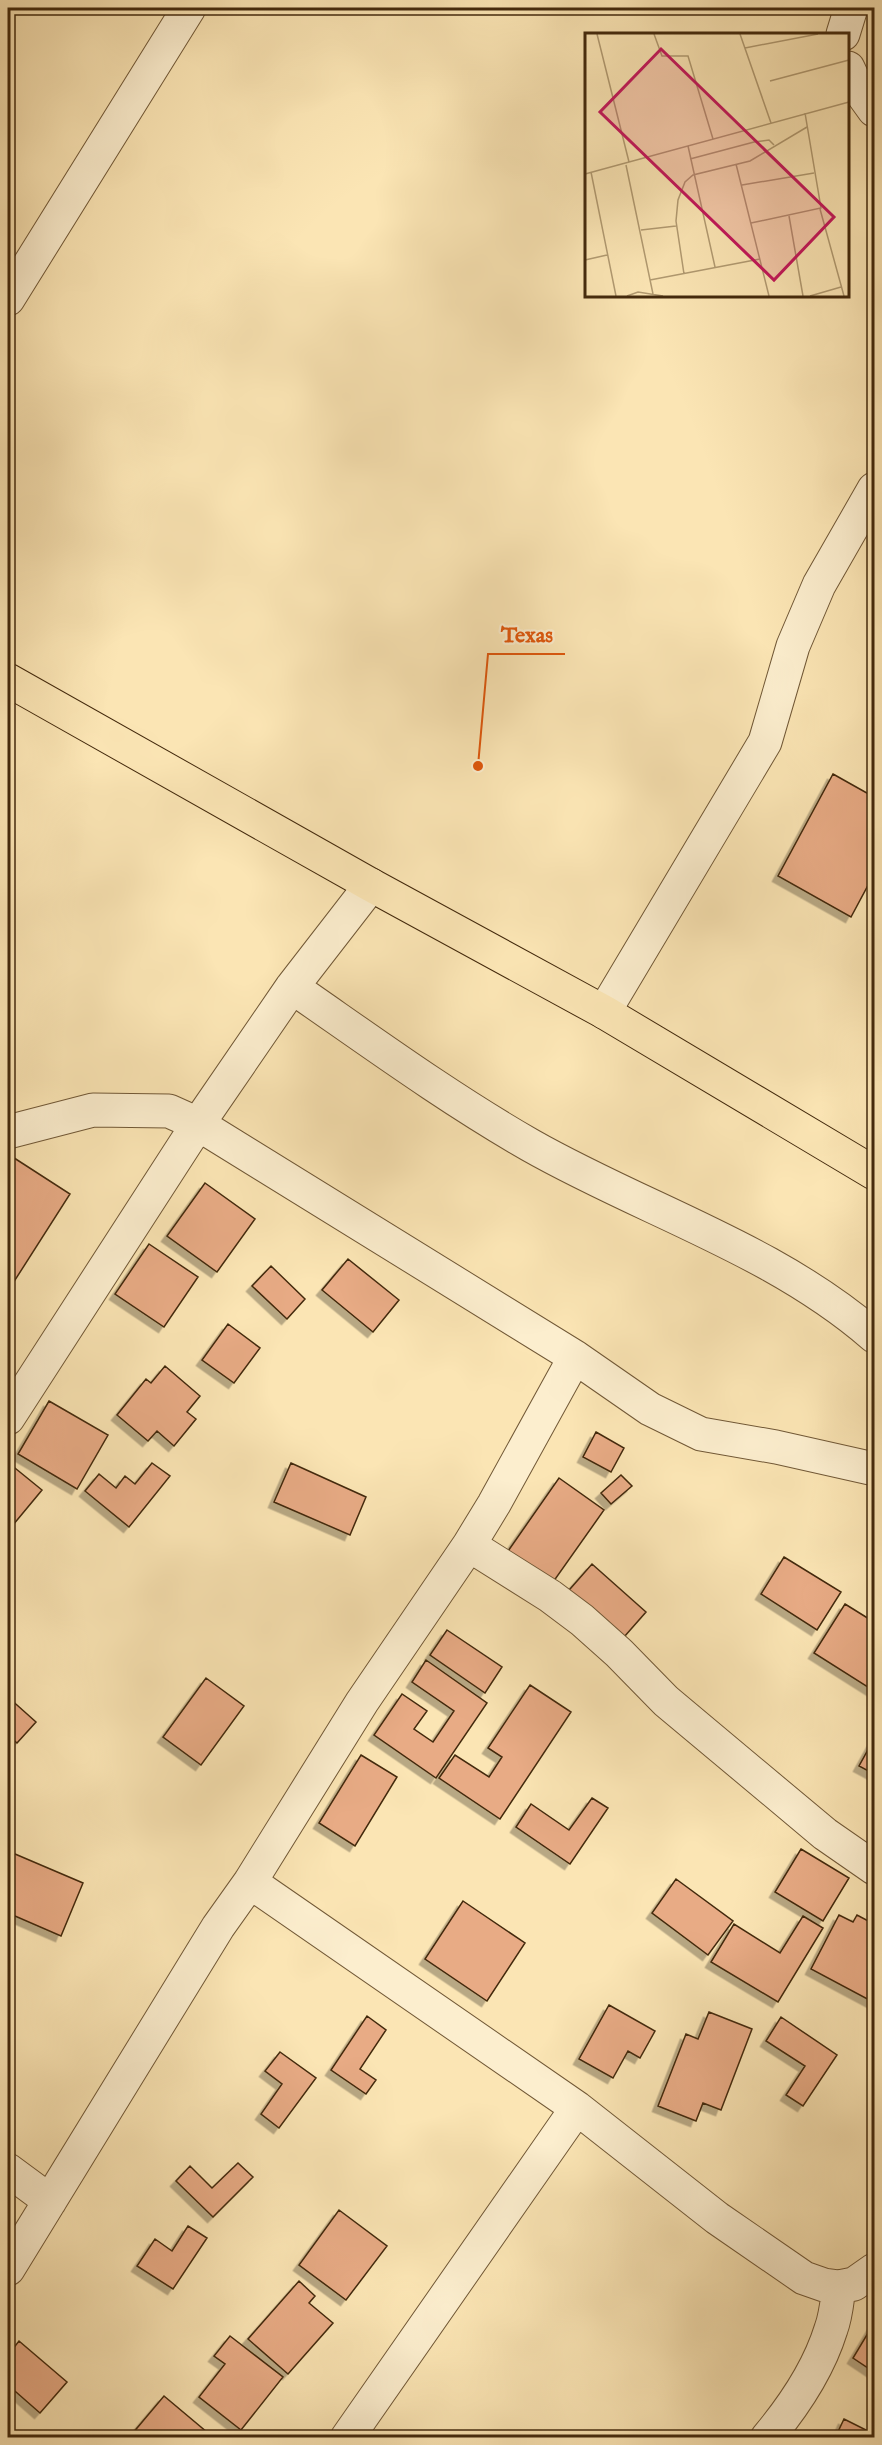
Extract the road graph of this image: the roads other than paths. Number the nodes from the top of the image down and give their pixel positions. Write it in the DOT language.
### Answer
graph roads {
  1 [pos="189,8"];
  2 [pos="851,8"];
  3 [pos="843,33"];
  4 [pos="849,70"];
  5 [pos="874,110"];
  6 [pos="8,299"];
  7 [pos="874,489"];
  8 [pos="8,680"];
  9 [pos="371,885"];
  10 [pos="292,987"];
  11 [pos="604,1012"];
  12 [pos="198,1124"];
  13 [pos="8,1132"];
  14 [pos="874,1173"];
  15 [pos="874,1336"];
  16 [pos="575,1357"];
  17 [pos="8,1418"];
  18 [pos="874,1470"];
  19 [pos="469,1545"];
  20 [pos="874,1868"];
  21 [pos="250,1882"];
  22 [pos="577,2108"];
  23 [pos="8,2170"];
  24 [pos="50,2201"];
  25 [pos="8,2269"];
  26 [pos="874,2270"];
  27 [pos="839,2287"];
  28 [pos="347,2438"];
  29 [pos="767,2438"];
  1 -- 6 [label="street"];
  2 -- 3 [label="street"];
  4 -- 5 [label="street"];
  7 -- 11 [label="street"];
  8 -- 9 [label="highway"];
  9 -- 10 [label="street"];
  9 -- 11 [label="highway"];
  10 -- 12 [label="street"];
  10 -- 15 [label="street"];
  11 -- 14 [label="highway"];
  12 -- 13 [label="street"];
  12 -- 16 [label="street"];
  12 -- 17 [label="street"];
  16 -- 18 [label="street"];
  16 -- 19 [label="street"];
  19 -- 20 [label="street"];
  19 -- 21 [label="street"];
  21 -- 22 [label="street"];
  21 -- 24 [label="street"];
  22 -- 27 [label="street"];
  22 -- 28 [label="street"];
  23 -- 24 [label="street"];
  24 -- 25 [label="street"];
  26 -- 27 [label="street"];
  27 -- 29 [label="street"];
}
